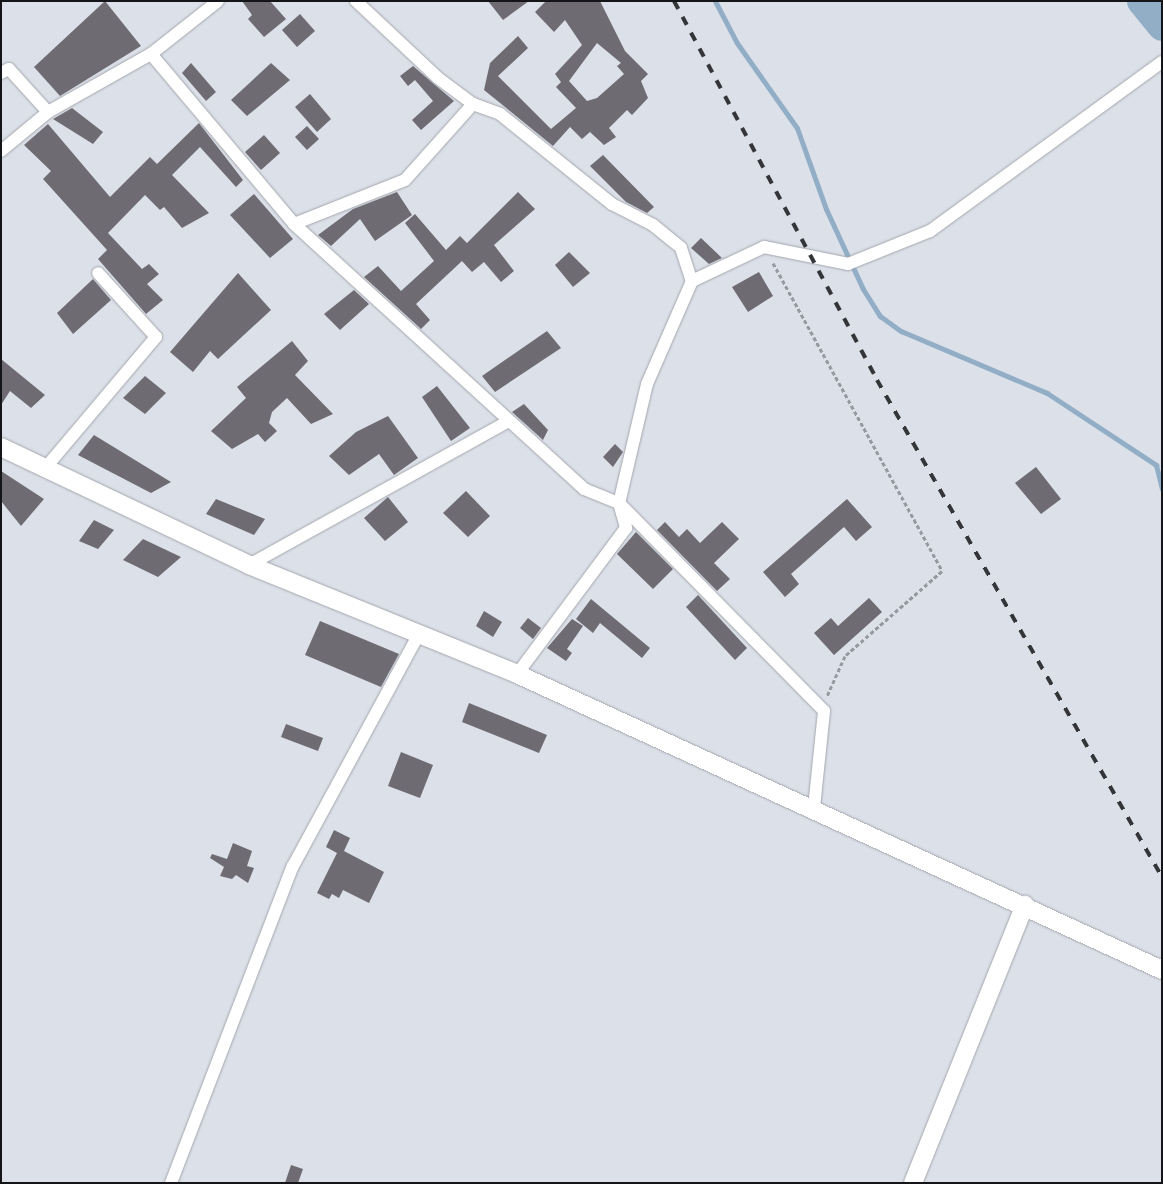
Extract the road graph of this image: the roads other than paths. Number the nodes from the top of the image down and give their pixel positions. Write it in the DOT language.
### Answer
graph roads {
  1 [pos="218,1"];
  2 [pos="356,1"];
  3 [pos="150,54"];
  4 [pos="1162,62"];
  5 [pos="1,73"];
  6 [pos="473,104"];
  7 [pos="48,112"];
  8 [pos="1,151"];
  9 [pos="294,224"];
  10 [pos="98,273"];
  11 [pos="692,281"];
  12 [pos="507,422"];
  13 [pos="1,447"];
  14 [pos="47,466"];
  15 [pos="619,503"];
  16 [pos="249,565"];
  17 [pos="420,632"];
  18 [pos="516,674"];
  19 [pos="814,807"];
  20 [pos="1025,905"];
  21 [pos="1162,970"];
  22 [pos="170,1183"];
  23 [pos="913,1183"];
  1 -- 3 [label="street"];
  2 -- 6 [label="street"];
  3 -- 7 [label="street"];
  3 -- 9 [label="street"];
  4 -- 11 [label="street"];
  5 -- 7 [label="street"];
  6 -- 9 [label="street"];
  6 -- 11 [label="street"];
  7 -- 8 [label="street"];
  9 -- 12 [label="street"];
  10 -- 14 [label="street"];
  11 -- 15 [label="street"];
  12 -- 15 [label="street"];
  12 -- 16 [label="street"];
  13 -- 14 [label="main road"];
  14 -- 16 [label="main road"];
  15 -- 18 [label="street"];
  15 -- 19 [label="street"];
  16 -- 17 [label="main road"];
  17 -- 18 [label="main road"];
  17 -- 22 [label="street"];
  18 -- 19 [label="main road"];
  19 -- 20 [label="main road"];
  20 -- 21 [label="main road"];
  20 -- 23 [label="main road"];
}
